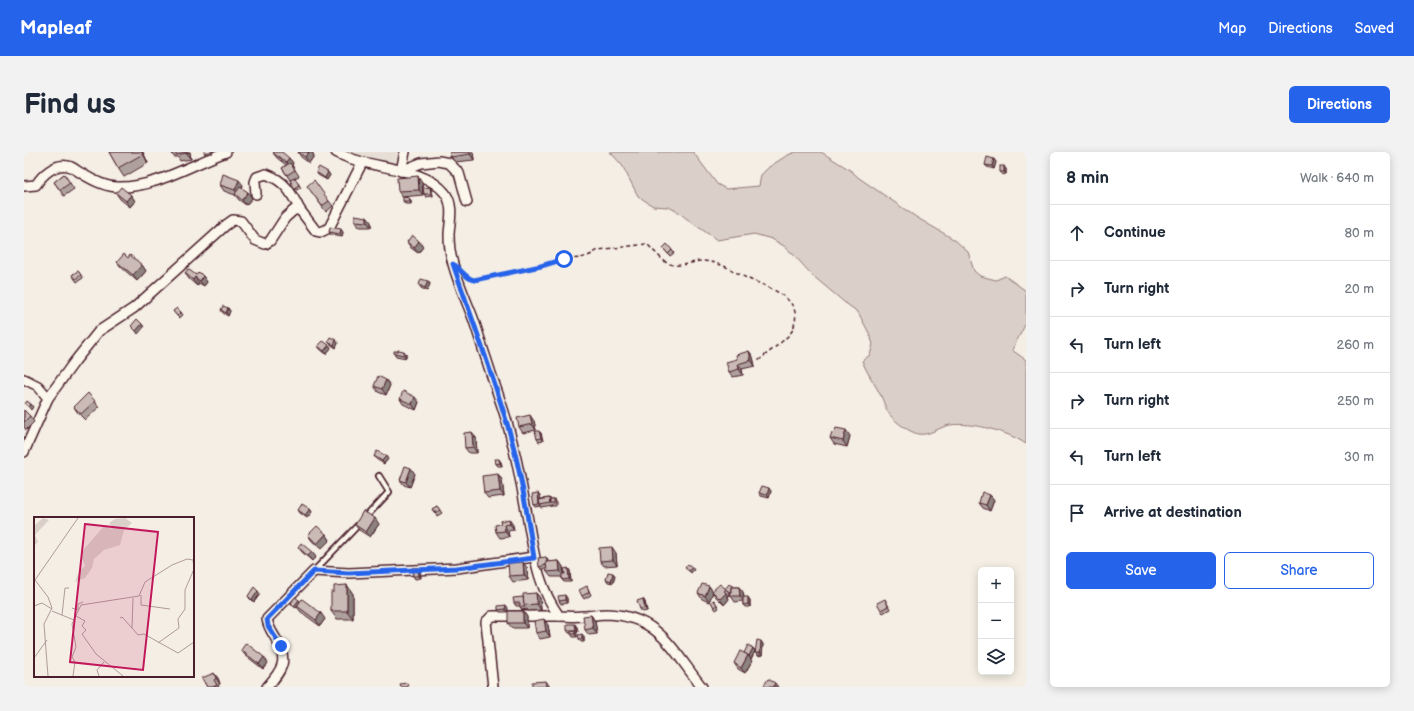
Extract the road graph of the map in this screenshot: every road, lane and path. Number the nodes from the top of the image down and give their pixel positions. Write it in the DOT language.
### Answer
graph roads {
  1 [pos="226,152"];
  2 [pos="336,152"];
  3 [pos="405,152"];
  4 [pos="362,163"];
  5 [pos="401,171"];
  6 [pos="24,186"];
  7 [pos="256,194"];
  8 [pos="467,202"];
  9 [pos="300,210"];
  10 [pos="453,264"];
  11 [pos="758,361"];
  12 [pos="24,379"];
  13 [pos="48,398"];
  14 [pos="24,452"];
  15 [pos="379,476"];
  16 [pos="534,558"];
  17 [pos="314,571"];
  18 [pos="559,616"];
  19 [pos="267,687"];
  20 [pos="493,687"];
  21 [pos="702,687"];
  1 -- 6 [label="street"];
  2 -- 4 [label="street"];
  3 -- 5 [label="street"];
  4 -- 5 [label="street"];
  4 -- 9 [label="street"];
  5 -- 8 [label="street"];
  5 -- 10 [label="street"];
  7 -- 9 [label="street"];
  9 -- 13 [label="street"];
  10 -- 11 [label="path"];
  10 -- 16 [label="street"];
  12 -- 13 [label="street"];
  13 -- 14 [label="street"];
  15 -- 17 [label="lane"];
  16 -- 17 [label="street"];
  16 -- 18 [label="street"];
  17 -- 19 [label="street"];
  18 -- 20 [label="street"];
  18 -- 21 [label="street"];
}
